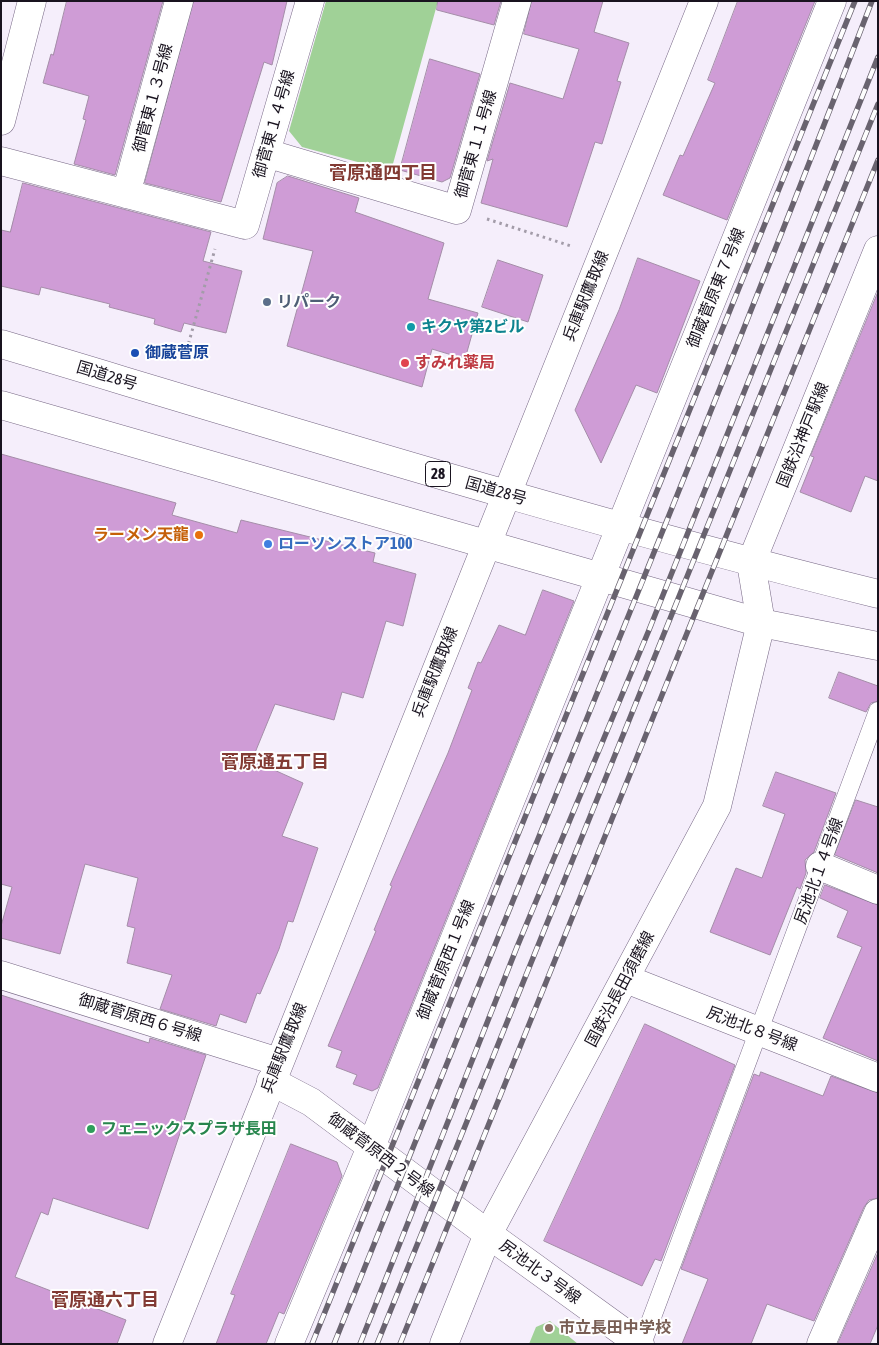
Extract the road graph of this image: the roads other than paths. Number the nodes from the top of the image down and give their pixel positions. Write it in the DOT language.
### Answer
graph roads {
  1 [pos="32,1"];
  2 [pos="179,1"];
  3 [pos="310,1"];
  4 [pos="517,1"];
  5 [pos="704,1"];
  6 [pos="832,1"];
  7 [pos="1,121"];
  8 [pos="266,154"];
  9 [pos="1,161"];
  10 [pos="126,194"];
  11 [pos="878,250"];
  12 [pos="1,344"];
  13 [pos="1,405"];
  14 [pos="506,495"];
  15 [pos="620,527"];
  16 [pos="487,542"];
  17 [pos="751,563"];
  18 [pos="601,576"];
  19 [pos="878,594"];
  20 [pos="761,623"];
  21 [pos="878,646"];
  22 [pos="878,711"];
  23 [pos="872,743"];
  24 [pos="820,866"];
  25 [pos="878,890"];
  26 [pos="1,975"];
  27 [pos="626,979"];
  28 [pos="759,1031"];
  29 [pos="275,1071"];
  30 [pos="878,1078"];
  31 [pos="371,1147"];
  32 [pos="878,1213"];
  33 [pos="488,1234"];
  34 [pos="167,1344"];
  35 [pos="289,1344"];
  36 [pos="444,1344"];
  37 [pos="641,1344"];
  38 [pos="821,1344"];
  1 -- 7 [label="main road"];
  2 -- 10 [label="main road, 御菅東１３号線"];
  3 -- 8 [label="main road, 御菅東１４号線"];
  4 -- 8 [label="main road, 御菅東１１号線"];
  5 -- 14 [label="main road, 兵庫駅鷹取線"];
  6 -- 15 [label="main road, 御蔵菅原東７号線"];
  8 -- 10 [label="main road, 御菅東１４号線"];
  9 -- 10 [label="main road, 御菅東１４号線"];
  11 -- 17 [label="main road, 国鉄沿神戸駅線"];
  12 -- 14 [label="main road, 国道28号 / 28"];
  13 -- 16 [label="main road"];
  14 -- 15 [label="main road, 国道28号 / 28"];
  14 -- 16 [label="main road, 兵庫駅鷹取線"];
  15 -- 17 [label="main road, 国道28号 / 28"];
  15 -- 18 [label="main road, 御蔵菅原東７号線"];
  16 -- 18 [label="main road"];
  16 -- 29 [label="main road, 兵庫駅鷹取線"];
  17 -- 19 [label="main road, 国道28号 / 28"];
  17 -- 20 [label="main road"];
  18 -- 20 [label="main road"];
  18 -- 31 [label="main road, 御蔵菅原西１号線"];
  20 -- 21 [label="main road"];
  20 -- 27 [label="main road, 国鉄沿長田須磨線"];
  22 -- 23 [label="lane, 尻池北１４号線"];
  23 -- 24 [label="lane, 尻池北１４号線"];
  24 -- 25 [label="main road"];
  24 -- 28 [label="lane, 尻池北１４号線"];
  26 -- 29 [label="main road, 御蔵菅原西６号線"];
  27 -- 28 [label="main road, 尻池北８号線"];
  27 -- 33 [label="main road, 国鉄沿長田須磨線"];
  28 -- 30 [label="main road, 尻池北８号線"];
  28 -- 37 [label="lane, 尻池北１４号線"];
  29 -- 31 [label="main road, 御蔵菅原西２号線"];
  29 -- 34 [label="main road, 兵庫駅鷹取線"];
  31 -- 33 [label="main road, 御蔵菅原西２号線"];
  31 -- 35 [label="main road, 御蔵菅原西１号線"];
  32 -- 38 [label="main road"];
  33 -- 36 [label="main road, 国鉄沿長田須磨線"];
  33 -- 37 [label="main road, 尻池北３号線"];
}
